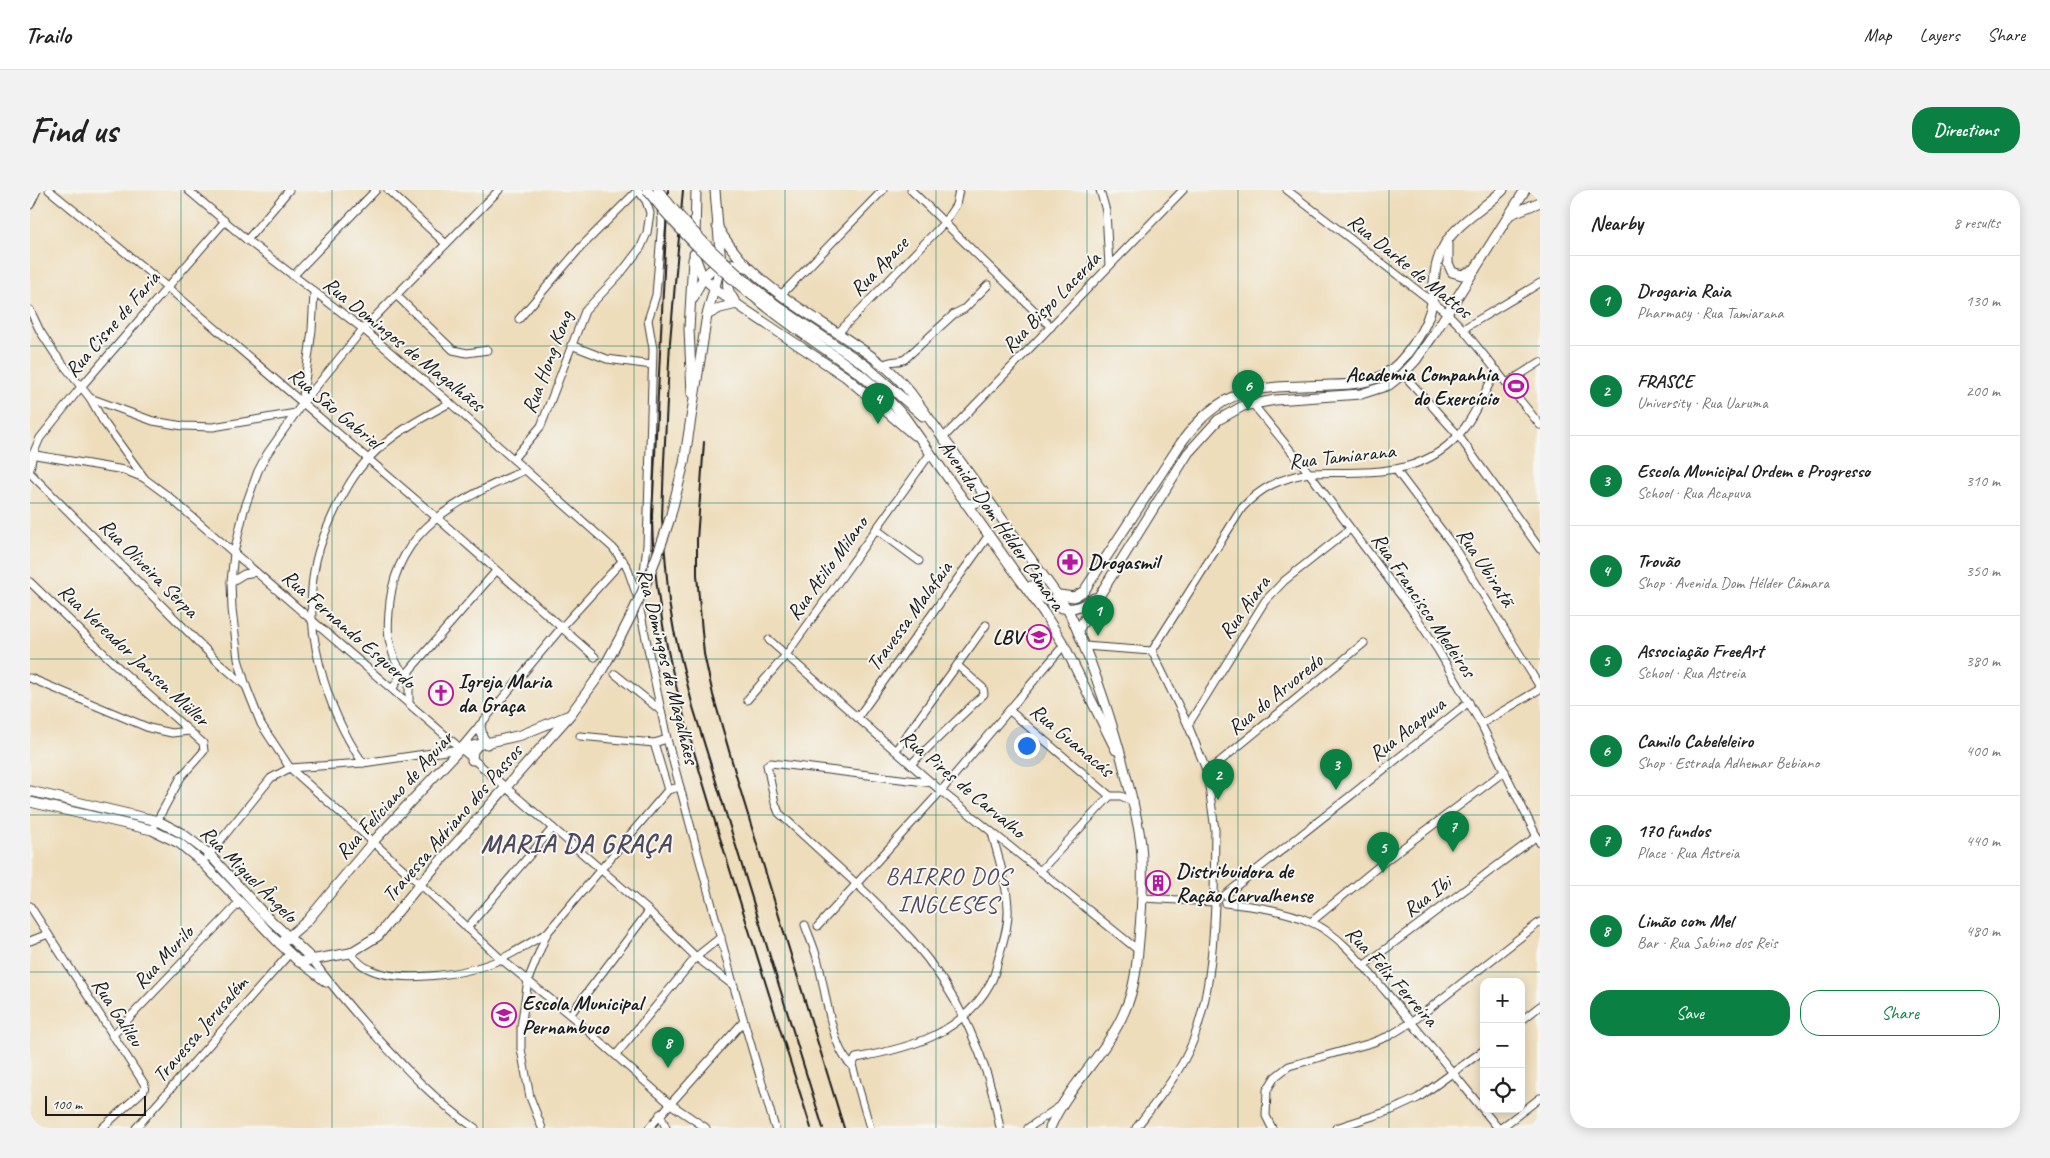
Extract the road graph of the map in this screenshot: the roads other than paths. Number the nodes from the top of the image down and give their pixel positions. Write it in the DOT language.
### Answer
graph roads {
  1 [pos="36,190"];
  2 [pos="49,190"];
  3 [pos="188,190"];
  4 [pos="289,190"];
  5 [pos="376,190"];
  6 [pos="388,190"];
  7 [pos="499,190"];
  8 [pos="638,190"];
  9 [pos="647,190"];
  10 [pos="658,190"];
  11 [pos="696,190"];
  12 [pos="715,190"];
  13 [pos="883,190"];
  14 [pos="911,190"];
  15 [pos="959,190"];
  16 [pos="1100,190"];
  17 [pos="1287,190"];
  18 [pos="1496,190"];
  19 [pos="1503,190"];
  20 [pos="1525,190"];
  21 [pos="1180,191"];
  22 [pos="646,201"];
  23 [pos="1490,202"];
  24 [pos="1540,202"];
  25 [pos="30,205"];
  26 [pos="1511,214"];
  27 [pos="225,221"];
  28 [pos="944,224"];
  29 [pos="717,226"];
  30 [pos="1449,239"];
  31 [pos="247,240"];
  32 [pos="695,242"];
  33 [pos="446,244"];
  34 [pos="694,254"];
  35 [pos="721,264"];
  36 [pos="1110,266"];
  37 [pos="748,267"];
  38 [pos="1477,267"];
  39 [pos="293,276"];
  40 [pos="703,278"];
  41 [pos="1540,283"];
  42 [pos="988,284"];
  43 [pos="167,287"];
  44 [pos="715,288"];
  45 [pos="314,293"];
  46 [pos="396,295"];
  47 [pos="781,295"];
  48 [pos="1432,303"];
  49 [pos="736,304"];
  50 [pos="689,308"];
  51 [pos="30,310"];
  52 [pos="1447,313"];
  53 [pos="707,315"];
  54 [pos="519,319"];
  55 [pos="1051,326"];
  56 [pos="1463,329"];
  57 [pos="363,330"];
  58 [pos="838,333"];
  59 [pos="571,345"];
  60 [pos="488,350"];
  61 [pos="1540,362"];
  62 [pos="883,364"];
  63 [pos="652,365"];
  64 [pos="1497,370"];
  65 [pos="1403,374"];
  66 [pos="1507,383"];
  67 [pos="81,387"];
  68 [pos="90,398"];
  69 [pos="450,403"];
  70 [pos="1252,403"];
  71 [pos="302,404"];
  72 [pos="693,406"];
  73 [pos="296,413"];
  74 [pos="931,423"];
  75 [pos="1540,425"];
  76 [pos="1458,435"];
  77 [pos="944,437"];
  78 [pos="921,442"];
  79 [pos="127,452"];
  80 [pos="930,454"];
  81 [pos="31,455"];
  82 [pos="368,459"];
  83 [pos="513,459"];
  84 [pos="30,469"];
  85 [pos="119,470"];
  86 [pos="525,470"];
  87 [pos="1396,470"];
  88 [pos="30,473"];
  89 [pos="1309,473"];
  90 [pos="145,478"];
  91 [pos="983,491"];
  92 [pos="965,503"];
  93 [pos="436,517"];
  94 [pos="876,529"];
  95 [pos="1350,529"];
  96 [pos="989,534"];
  97 [pos="1540,549"];
  98 [pos="234,553"];
  99 [pos="1003,553"];
  100 [pos="622,560"];
  101 [pos="919,561"];
  102 [pos="496,571"];
  103 [pos="256,572"];
  104 [pos="30,582"];
  105 [pos="231,582"];
  106 [pos="1059,595"];
  107 [pos="1098,595"];
  108 [pos="637,596"];
  109 [pos="1068,610"];
  110 [pos="313,620"];
  111 [pos="986,625"];
  112 [pos="562,627"];
  113 [pos="1078,630"];
  114 [pos="769,640"];
  115 [pos="1364,644"];
  116 [pos="1064,645"];
  117 [pos="1084,646"];
  118 [pos="1152,651"];
  119 [pos="786,655"];
  120 [pos="595,657"];
  121 [pos="957,665"];
  122 [pos="400,668"];
  123 [pos="408,674"];
  124 [pos="615,674"];
  125 [pos="30,678"];
  126 [pos="246,686"];
  127 [pos="393,688"];
  128 [pos="1540,688"];
  129 [pos="747,700"];
  130 [pos="1469,702"];
  131 [pos="409,703"];
  132 [pos="660,710"];
  133 [pos="1010,711"];
  134 [pos="570,715"];
  135 [pos="858,717"];
  136 [pos="1481,724"];
  137 [pos="1188,725"];
  138 [pos="480,726"];
  139 [pos="189,731"];
  140 [pos="580,736"];
  141 [pos="667,738"];
  142 [pos="654,743"];
  143 [pos="487,744"];
  144 [pos="478,746"];
  145 [pos="460,749"];
  146 [pos="896,750"];
  147 [pos="472,760"];
  148 [pos="1122,762"];
  149 [pos="363,763"];
  150 [pos="911,764"];
  151 [pos="290,768"];
  152 [pos="1505,771"];
  153 [pos="1207,772"];
  154 [pos="933,783"];
  155 [pos="680,787"];
  156 [pos="1130,787"];
  157 [pos="505,788"];
  158 [pos="668,790"];
  159 [pos="30,791"];
  160 [pos="942,791"];
  161 [pos="1110,796"];
  162 [pos="1121,796"];
  163 [pos="30,802"];
  164 [pos="1134,802"];
  165 [pos="158,821"];
  166 [pos="553,828"];
  167 [pos="152,830"];
  168 [pos="992,833"];
  169 [pos="1536,836"];
  170 [pos="372,843"];
  171 [pos="1540,844"];
  172 [pos="209,854"];
  173 [pos="202,862"];
  174 [pos="601,870"];
  175 [pos="1040,871"];
  176 [pos="420,884"];
  177 [pos="855,884"];
  178 [pos="1143,898"];
  179 [pos="1225,899"];
  180 [pos="1215,901"];
  181 [pos="240,902"];
  182 [pos="30,906"];
  183 [pos="649,911"];
  184 [pos="1311,922"];
  185 [pos="1540,922"];
  186 [pos="805,925"];
  187 [pos="818,926"];
  188 [pos="467,928"];
  189 [pos="547,933"];
  190 [pos="48,934"];
  191 [pos="721,937"];
  192 [pos="289,938"];
  193 [pos="30,941"];
  194 [pos="280,944"];
  195 [pos="1138,950"];
  196 [pos="290,953"];
  197 [pos="350,953"];
  198 [pos="696,957"];
  199 [pos="311,958"];
  200 [pos="501,959"];
  201 [pos="299,962"];
  202 [pos="1363,966"];
  203 [pos="528,980"];
  204 [pos="734,987"];
  205 [pos="336,991"];
  206 [pos="1540,1006"];
  207 [pos="570,1015"];
  208 [pos="963,1018"];
  209 [pos="1525,1018"];
  210 [pos="744,1021"];
  211 [pos="1412,1022"];
  212 [pos="112,1036"];
  213 [pos="836,1041"];
  214 [pos="1480,1053"];
  215 [pos="616,1054"];
  216 [pos="856,1058"];
  217 [pos="852,1065"];
  218 [pos="1453,1074"];
  219 [pos="1540,1098"];
  220 [pos="669,1103"];
  221 [pos="1059,1107"];
  222 [pos="660,1114"];
  223 [pos="102,1128"];
  224 [pos="136,1128"];
  225 [pos="475,1128"];
  226 [pos="542,1128"];
  227 [pos="649,1128"];
  228 [pos="666,1128"];
  229 [pos="706,1128"];
  230 [pos="775,1128"];
  231 [pos="870,1128"];
  232 [pos="1000,1128"];
  233 [pos="1028,1128"];
  234 [pos="1050,1128"];
  235 [pos="1136,1128"];
  236 [pos="1272,1128"];
  237 [pos="1336,1128"];
  238 [pos="1500,1128"];
  1 -- 25 [label="street"];
  2 -- 43 [label="street, Rua São Gabriel"];
  3 -- 27 [label="street, Rua Domingos de Magalhães"];
  4 -- 31 [label="street"];
  5 -- 39 [label="street"];
  6 -- 33 [label="street"];
  7 -- 33 [label="street"];
  8 -- 22 [label="street"];
  8 -- 54 [label="street"];
  9 -- 78 [label="main road, Avenida Dom Hélder Câmara, bridge"];
  10 -- 22 [label="street"];
  10 -- 63 [label="street"];
  10 -- 74 [label="main road, Avenida Dom Hélder Câmara, bridge"];
  11 -- 32 [label="main road"];
  12 -- 29 [label="main road"];
  13 -- 47 [label="street"];
  14 -- 28 [label="street"];
  15 -- 28 [label="street, Rua Apace"];
  16 -- 36 [label="street"];
  17 -- 48 [label="street, Rua Darke de Mattos"];
  18 -- 23 [label="main road"];
  19 -- 23 [label="main road"];
  20 -- 26 [label="main road"];
  21 -- 36 [label="street, Rua Bispo Lacerda"];
  22 -- 59 [label="street, Rua Hong Kong"];
  23 -- 30 [label="main road"];
  24 -- 26 [label="main road"];
  26 -- 38 [label="main road"];
  27 -- 31 [label="street, Rua Domingos de Magalhães"];
  27 -- 43 [label="street, Rua Cisne de Faria"];
  28 -- 55 [label="street"];
  28 -- 58 [label="street, Rua Apace"];
  29 -- 32 [label="main road"];
  29 -- 35 [label="main road"];
  29 -- 37 [label="main road, Avenida Dom Hélder Câmara"];
  30 -- 38 [label="main road"];
  30 -- 48 [label="main road"];
  31 -- 39 [label="street, Rua Domingos de Magalhães"];
  32 -- 34 [label="main road"];
  33 -- 46 [label="street"];
  34 -- 40 [label="main road, Avenida Dom Hélder Câmara"];
  34 -- 50 [label="main road"];
  35 -- 37 [label="main road"];
  35 -- 40 [label="main road"];
  35 -- 44 [label="main road"];
  36 -- 55 [label="street, Rua Bispo Lacerda"];
  37 -- 47 [label="main road, Avenida Dom Hélder Câmara"];
  37 -- 49 [label="main road"];
  38 -- 52 [label="main road"];
  39 -- 45 [label="street, Rua Domingos de Magalhães"];
  40 -- 44 [label="main road, Avenida Dom Hélder Câmara"];
  40 -- 50 [label="main road"];
  41 -- 56 [label="street"];
  42 -- 62 [label="street"];
  43 -- 67 [label="street, Rua Cisne de Faria"];
  43 -- 71 [label="street, Rua São Gabriel"];
  44 -- 49 [label="main road, Avenida Dom Hélder Câmara"];
  44 -- 53 [label="main road"];
  45 -- 57 [label="street, Rua Domingos de Magalhães"];
  45 -- 71 [label="street"];
  46 -- 57 [label="street"];
  46 -- 60 [label="street"];
  47 -- 58 [label="main road, Avenida Dom Hélder Câmara"];
  48 -- 52 [label="street, Rua Darke de Mattos"];
  48 -- 106 [label="main road"];
  49 -- 53 [label="main road"];
  49 -- 78 [label="main road, Avenida Dom Hélder Câmara"];
  50 -- 72 [label="main road"];
  51 -- 67 [label="street, Rua Fernando Esquerdo"];
  52 -- 56 [label="street, Rua Darke de Mattos"];
  52 -- 65 [label="main road"];
  53 -- 72 [label="main road"];
  55 -- 77 [label="street, Rua Bispo Lacerda"];
  56 -- 64 [label="street, Rua Darke de Mattos"];
  57 -- 69 [label="street, Rua Domingos de Magalhães"];
  57 -- 71 [label="street"];
  58 -- 62 [label="main road, Avenida Dom Hélder Câmara"];
  59 -- 63 [label="street"];
  59 -- 83 [label="street, Rua Hong Kong"];
  61 -- 66 [label="street"];
  62 -- 74 [label="main road, Avenida Dom Hélder Câmara"];
  63 -- 108 [label="street"];
  64 -- 66 [label="street, Rua Darke de Mattos"];
  64 -- 76 [label="street, Rua Tamiarana"];
  65 -- 70 [label="main road"];
  65 -- 76 [label="street"];
  66 -- 75 [label="street, Rua Darke de Mattos"];
  67 -- 68 [label="street, Rua Fernando Esquerdo"];
  67 -- 81 [label="street, Rua Cisne de Faria"];
  68 -- 73 [label="street"];
  68 -- 79 [label="street, Rua Fernando Esquerdo"];
  69 -- 82 [label="street"];
  69 -- 83 [label="street, Rua Domingos de Magalhães"];
  70 -- 89 [label="street, Rua Francisco Medeiros"];
  70 -- 107 [label="main road"];
  71 -- 73 [label="street"];
  71 -- 82 [label="street, Rua São Gabriel"];
  72 -- 134 [label="main road, Travessa Adriano dos Passos, bridge"];
  73 -- 98 [label="street"];
  74 -- 77 [label="main road, Avenida Dom Hélder Câmara"];
  76 -- 87 [label="street, Rua Tamiarana"];
  76 -- 97 [label="street"];
  77 -- 91 [label="main road, Avenida Dom Hélder Câmara"];
  78 -- 80 [label="main road, Avenida Dom Hélder Câmara"];
  79 -- 85 [label="street"];
  79 -- 90 [label="street, Rua Fernando Esquerdo"];
  80 -- 92 [label="main road, Avenida Dom Hélder Câmara"];
  80 -- 94 [label="street, Rua Atilio Milano"];
  81 -- 84 [label="street"];
  81 -- 85 [label="street"];
  82 -- 93 [label="street, Rua São Gabriel"];
  82 -- 110 [label="street"];
  83 -- 86 [label="street, Rua Domingos de Magalhães"];
  85 -- 90 [label="street"];
  86 -- 93 [label="street"];
  86 -- 100 [label="street, Rua Domingos de Magalhães"];
  87 -- 89 [label="street, Rua Tamiarana"];
  87 -- 128 [label="street, Rua Ubiratã"];
  88 -- 126 [label="street, Rua Oliveira Serpa"];
  89 -- 95 [label="street, Rua Francisco Medeiros"];
  89 -- 118 [label="street, Rua Tamiarana"];
  90 -- 98 [label="street, Rua Fernando Esquerdo"];
  91 -- 92 [label="main road"];
  91 -- 106 [label="main road, Avenida Dom Hélder Câmara"];
  92 -- 96 [label="main road, Avenida Dom Hélder Câmara"];
  93 -- 102 [label="street, Rua São Gabriel"];
  93 -- 122 [label="street"];
  94 -- 101 [label="street"];
  94 -- 119 [label="street, Rua Atilio Milano"];
  95 -- 130 [label="street, Rua Francisco Medeiros"];
  95 -- 137 [label="street, Rua Aiara"];
  96 -- 99 [label="main road, Avenida Dom Hélder Câmara"];
  96 -- 135 [label="street, Travessa Malafaia"];
  98 -- 103 [label="street, Rua Fernando Esquerdo"];
  98 -- 105 [label="street"];
  99 -- 109 [label="main road"];
  99 -- 116 [label="main road, Avenida Dom Hélder Câmara"];
  100 -- 108 [label="street, Rua Domingos de Magalhães"];
  100 -- 112 [label="street, Rua Feliciano de Aguiar"];
  102 -- 112 [label="street, Rua São Gabriel"];
  102 -- 123 [label="street"];
  103 -- 105 [label="street"];
  103 -- 110 [label="street, Rua Fernando Esquerdo"];
  104 -- 139 [label="street, Rua Vereador Jansen Müller"];
  105 -- 126 [label="street"];
  106 -- 109 [label="main road, Avenida Dom Hélder Câmara"];
  107 -- 109 [label="main road"];
  107 -- 113 [label="main road"];
  108 -- 132 [label="street, Rua Domingos de Magalhães"];
  109 -- 113 [label="main road, Avenida Dom Hélder Câmara"];
  110 -- 127 [label="street, Rua Fernando Esquerdo"];
  110 -- 149 [label="street"];
  111 -- 121 [label="street"];
  112 -- 120 [label="street, Rua São Gabriel"];
  112 -- 138 [label="street, Rua Feliciano de Aguiar"];
  113 -- 117 [label="main road, Avenida Dom Hélder Câmara"];
  114 -- 119 [label="street, Rua Pires de Carvalho"];
  115 -- 153 [label="street, Rua do Arvoredo"];
  116 -- 133 [label="street"];
  116 -- 148 [label="main road, Avenida Dom Hélder Câmara"];
  117 -- 118 [label="street"];
  117 -- 148 [label="main road, Avenida Dom Hélder Câmara"];
  118 -- 137 [label="street"];
  119 -- 129 [label="street, Rua Atilio Milano"];
  119 -- 135 [label="street, Rua Pires de Carvalho"];
  121 -- 146 [label="street"];
  121 -- 150 [label="street"];
  122 -- 123 [label="street"];
  122 -- 127 [label="street"];
  123 -- 131 [label="street"];
  124 -- 132 [label="street"];
  125 -- 139 [label="street"];
  126 -- 151 [label="street"];
  127 -- 131 [label="street, Rua Fernando Esquerdo"];
  128 -- 136 [label="street"];
  130 -- 136 [label="street, Rua Francisco Medeiros"];
  130 -- 179 [label="street, Rua Acapuva"];
  131 -- 145 [label="street, Rua Fernando Esquerdo"];
  132 -- 141 [label="street, Rua Domingos de Magalhães"];
  133 -- 160 [label="street"];
  133 -- 161 [label="street, Rua Guanacás"];
  134 -- 143 [label="main road"];
  134 -- 157 [label="main road, Travessa Adriano dos Passos"];
  135 -- 146 [label="street, Rua Pires de Carvalho"];
  136 -- 152 [label="street, Rua Francisco Medeiros"];
  137 -- 153 [label="street"];
  138 -- 143 [label="main road"];
  138 -- 145 [label="street, Rua Feliciano de Aguiar"];
  139 -- 165 [label="street, Rua Vereador Jansen Müller"];
  140 -- 142 [label="street"];
  141 -- 142 [label="street"];
  141 -- 155 [label="street, Rua Domingos de Magalhães"];
  142 -- 158 [label="street"];
  143 -- 144 [label="main road"];
  144 -- 145 [label="main road"];
  144 -- 147 [label="main road"];
  145 -- 147 [label="street, Rua Fernando Esquerdo"];
  145 -- 149 [label="street"];
  145 -- 170 [label="main road, Rua Feliciano de Aguiar"];
  146 -- 150 [label="street, Rua Pires de Carvalho"];
  147 -- 157 [label="street, Rua Fernando Esquerdo"];
  148 -- 156 [label="main road, Avenida Dom Hélder Câmara"];
  149 -- 151 [label="street"];
  150 -- 154 [label="street, Rua Pires de Carvalho"];
  151 -- 170 [label="street"];
  151 -- 172 [label="street"];
  152 -- 169 [label="street, Rua Francisco Medeiros"];
  152 -- 184 [label="street"];
  153 -- 180 [label="street"];
  154 -- 160 [label="street, Rua Pires de Carvalho"];
  154 -- 177 [label="street"];
  155 -- 158 [label="street"];
  155 -- 191 [label="street, Rua Domingos de Magalhães"];
  156 -- 162 [label="street"];
  156 -- 164 [label="main road, Avenida Dom Hélder Câmara"];
  157 -- 166 [label="street, Rua Fernando Esquerdo"];
  157 -- 176 [label="main road, Travessa Adriano dos Passos"];
  158 -- 174 [label="street"];
  159 -- 165 [label="main road, Rua Miguel Ângelo"];
  160 -- 168 [label="street, Rua Pires de Carvalho"];
  160 -- 177 [label="street"];
  161 -- 162 [label="street"];
  161 -- 175 [label="street"];
  162 -- 164 [label="street"];
  163 -- 167 [label="main road, Rua Miguel Ângelo"];
  164 -- 178 [label="main road, Avenida Dom Hélder Câmara"];
  165 -- 167 [label="street, Rua Vereador Jansen Müller"];
  165 -- 172 [label="main road, Rua Miguel Ângelo"];
  166 -- 174 [label="street, Rua Fernando Esquerdo"];
  166 -- 188 [label="street"];
  167 -- 173 [label="main road, Rua Miguel Ângelo"];
  168 -- 175 [label="street, Rua Pires de Carvalho"];
  168 -- 208 [label="street"];
  169 -- 171 [label="street, Rua Francisco Medeiros"];
  169 -- 202 [label="street, Rua Ibi"];
  170 -- 176 [label="street"];
  170 -- 192 [label="main road, Rua Feliciano de Aguiar"];
  172 -- 173 [label="street"];
  172 -- 192 [label="main road, Rua Miguel Ângelo"];
  173 -- 181 [label="main road, Rua Miguel Ângelo"];
  174 -- 183 [label="street, Rua Fernando Esquerdo"];
  174 -- 189 [label="street"];
  175 -- 195 [label="street, Rua Pires de Carvalho"];
  176 -- 188 [label="street"];
  176 -- 197 [label="main road, Travessa Adriano dos Passos"];
  177 -- 187 [label="street"];
  177 -- 208 [label="street"];
  178 -- 180 [label="street"];
  178 -- 195 [label="main road, Avenida Dom Hélder Câmara"];
  179 -- 180 [label="street"];
  179 -- 180 [label="street"];
  179 -- 184 [label="street, Rua Félix Ferreira"];
  180 -- 235 [label="street"];
  181 -- 194 [label="main road, Rua Miguel Ângelo"];
  181 -- 212 [label="street, Rua Murilo"];
  182 -- 190 [label="street, Rua Galileu"];
  183 -- 198 [label="street, Rua Fernando Esquerdo"];
  183 -- 207 [label="street"];
  184 -- 202 [label="street, Rua Félix Ferreira"];
  185 -- 211 [label="street"];
  186 -- 213 [label="street"];
  188 -- 200 [label="street"];
  189 -- 200 [label="street"];
  189 -- 203 [label="street"];
  190 -- 193 [label="street"];
  190 -- 212 [label="street, Rua Galileu"];
  191 -- 198 [label="street"];
  191 -- 204 [label="street, Rua Domingos de Magalhães"];
  192 -- 194 [label="main road, Rua Feliciano de Aguiar"];
  192 -- 199 [label="main road, Rua Miguel Ângelo"];
  194 -- 196 [label="main road, Rua Miguel Ângelo"];
  195 -- 221 [label="main road, Avenida Dom Hélder Câmara"];
  196 -- 201 [label="main road, Rua Miguel Ângelo"];
  196 -- 224 [label="street, Travessa Jerusalém"];
  197 -- 199 [label="main road, Travessa Adriano dos Passos"];
  197 -- 200 [label="street"];
  198 -- 204 [label="street, Rua Fernando Esquerdo"];
  198 -- 215 [label="street"];
  199 -- 201 [label="main road, Travessa Adriano dos Passos"];
  199 -- 205 [label="street, Rua Miguel Ângelo"];
  200 -- 203 [label="street"];
  201 -- 205 [label="street, Rua Miguel Ângelo"];
  202 -- 211 [label="street, Rua Félix Ferreira"];
  203 -- 207 [label="street"];
  203 -- 226 [label="street"];
  204 -- 210 [label="street, Rua Domingos de Magalhães"];
  205 -- 225 [label="street, Rua Miguel Ângelo"];
  206 -- 209 [label="street"];
  207 -- 215 [label="street"];
  208 -- 216 [label="street"];
  208 -- 232 [label="street"];
  210 -- 220 [label="street"];
  210 -- 230 [label="street, Rua Domingos de Magalhães"];
  211 -- 218 [label="street, Rua Félix Ferreira"];
  211 -- 236 [label="street"];
  212 -- 223 [label="street, Rua Galileu"];
  213 -- 216 [label="street"];
  213 -- 217 [label="street"];
  214 -- 218 [label="street"];
  215 -- 220 [label="street"];
  216 -- 217 [label="street"];
  217 -- 231 [label="street"];
  218 -- 237 [label="street"];
  218 -- 238 [label="street, Rua Félix Ferreira"];
  219 -- 238 [label="street"];
  220 -- 222 [label="street"];
  220 -- 229 [label="street"];
  221 -- 233 [label="street"];
  221 -- 234 [label="main road, Avenida Dom Hélder Câmara"];
  222 -- 227 [label="street"];
  222 -- 228 [label="street"];
}
